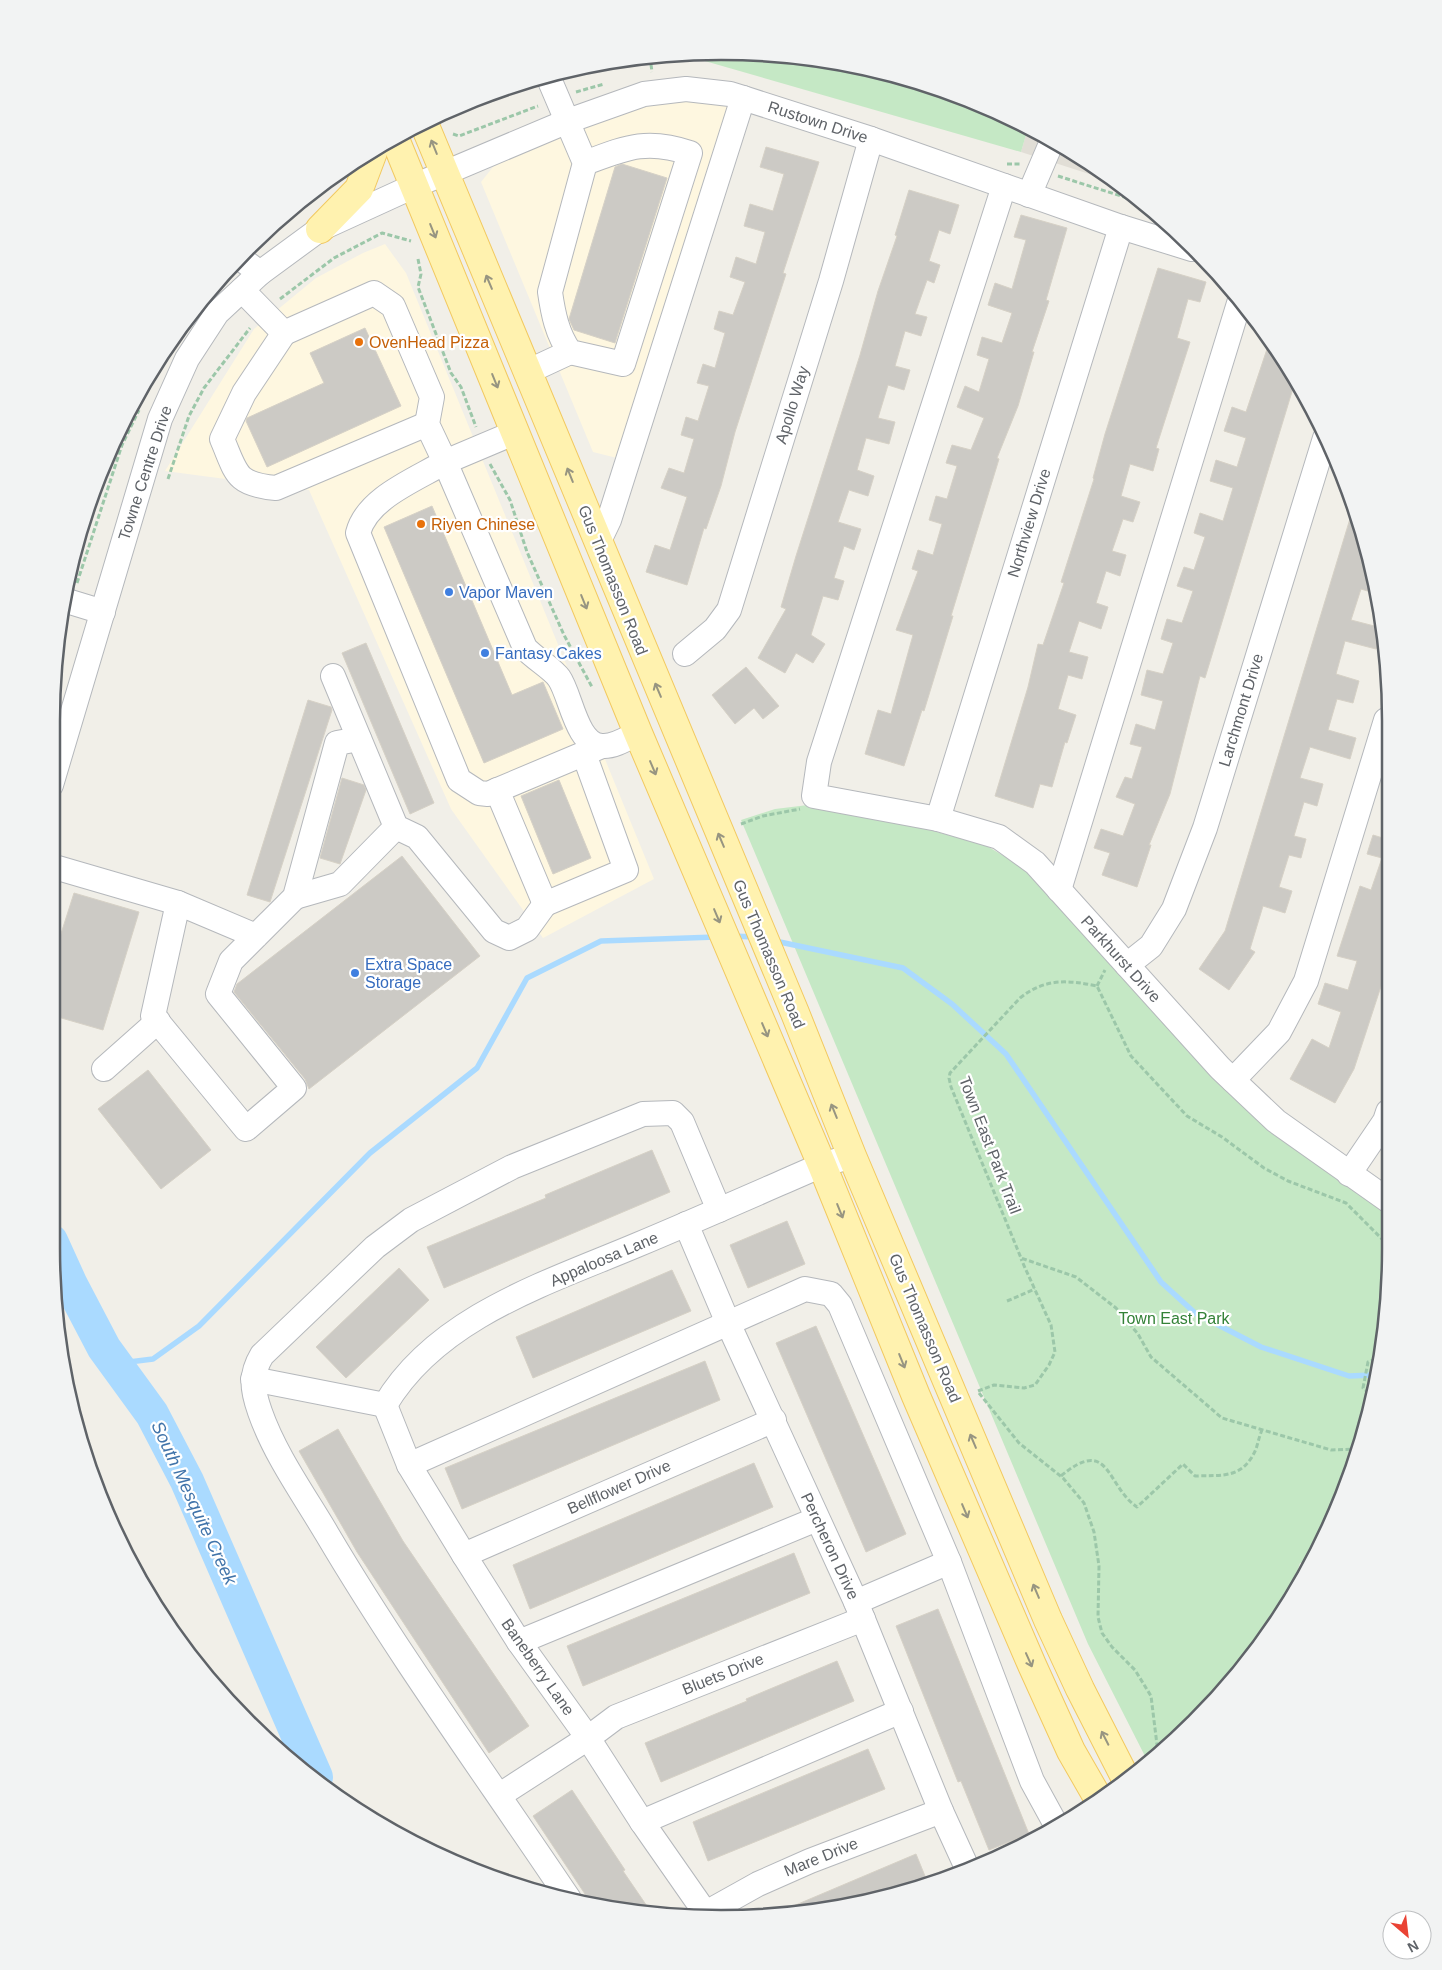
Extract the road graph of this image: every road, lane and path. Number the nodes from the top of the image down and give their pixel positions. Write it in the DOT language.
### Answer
graph roads {
  1 [pos="651,64"];
  2 [pos="652,72"];
  3 [pos="551,83"];
  4 [pos="742,98"];
  5 [pos="568,121"];
  6 [pos="426,129"];
  7 [pos="871,139"];
  8 [pos="398,145"];
  9 [pos="1050,148"];
  10 [pos="369,162"];
  11 [pos="585,163"];
  12 [pos="444,174"];
  13 [pos="414,186"];
  14 [pos="1004,186"];
  15 [pos="1029,194"];
  16 [pos="1121,227"];
  17 [pos="320,229"];
  18 [pos="410,239"];
  19 [pos="1179,245"];
  20 [pos="414,246"];
  21 [pos="417,253"];
  22 [pos="246,262"];
  23 [pos="260,273"];
  24 [pos="242,290"];
  25 [pos="1237,309"];
  26 [pos="284,332"];
  27 [pos="570,352"];
  28 [pos="527,372"];
  29 [pos="427,424"];
  30 [pos="516,432"];
  31 [pos="482,445"];
  32 [pos="1322,447"];
  33 [pos="445,462"];
  34 [pos="598,543"];
  35 [pos="566,556"];
  36 [pos="71,602"];
  37 [pos="103,612"];
  38 [pos="685,654"];
  39 [pos="333,676"];
  40 [pos="594,691"];
  41 [pos="638,733"];
  42 [pos="1382,733"];
  43 [pos="359,739"];
  44 [pos="593,750"];
  45 [pos="60,755"];
  46 [pos="497,790"];
  47 [pos="810,803"];
  48 [pos="938,819"];
  49 [pos="735,826"];
  50 [pos="396,827"];
  51 [pos="60,869"];
  52 [pos="1058,890"];
  53 [pos="295,897"];
  54 [pos="178,903"];
  55 [pos="545,904"];
  56 [pos="256,936"];
  57 [pos="1118,964"];
  58 [pos="1098,986"];
  59 [pos="158,1021"];
  60 [pos="104,1069"];
  61 [pos="1233,1080"];
  62 [pos="1382,1126"];
  63 [pos="852,1156"];
  64 [pos="822,1165"];
  65 [pos="1349,1174"];
  66 [pos="1382,1196"];
  67 [pos="719,1210"];
  68 [pos="686,1224"];
  69 [pos="1382,1239"];
  70 [pos="1021,1258"];
  71 [pos="1035,1290"];
  72 [pos="1007,1301"];
  73 [pos="728,1323"];
  74 [pos="1372,1361"];
  75 [pos="253,1379"];
  76 [pos="973,1384"];
  77 [pos="978,1391"];
  78 [pos="1366,1391"];
  79 [pos="385,1405"];
  80 [pos="774,1420"];
  81 [pos="1262,1430"];
  82 [pos="1350,1449"];
  83 [pos="409,1465"];
  84 [pos="1061,1476"];
  85 [pos="817,1519"];
  86 [pos="464,1555"];
  87 [pos="949,1562"];
  88 [pos="859,1610"];
  89 [pos="519,1642"];
  90 [pos="901,1711"];
  91 [pos="588,1738"];
  92 [pos="1157,1746"];
  93 [pos="1124,1773"];
  94 [pos="1095,1793"];
  95 [pos="500,1795"];
  96 [pos="941,1811"];
  97 [pos="1053,1820"];
  98 [pos="642,1822"];
  99 [pos="965,1863"];
  100 [pos="563,1890"];
  101 [pos="704,1910"];
  102 [pos="716,1910"];
  1 -- 2 [label="path"];
  3 -- 5 [label="street"];
  4 -- 5 [label="street, Rustown Drive"];
  4 -- 7 [label="street, Rustown Drive"];
  4 -- 34 [label="street"];
  5 -- 11 [label="street"];
  5 -- 12 [label="street, Rustown Drive"];
  12 -- 6 [label="main road, Gus Thomasson Road, one-way"];
  7 -- 14 [label="street, Rustown Drive"];
  7 -- 38 [label="street, Apollo Way"];
  8 -- 13 [label="main road, Gus Thomasson Road"];
  9 -- 15 [label="street"];
  10 -- 17 [label="main road"];
  11 -- 27 [label="street"];
  11 -- 27 [label="street"];
  12 -- 13 [label="street, Towne Centre Drive"];
  28 -- 12 [label="main road, Gus Thomasson Road, one-way"];
  13 -- 17 [label="street, Towne Centre Drive"];
  13 -- 30 [label="main road, Gus Thomasson Road, one-way"];
  14 -- 15 [label="street, Rustown Drive"];
  14 -- 47 [label="street"];
  15 -- 16 [label="street, Rustown Drive"];
  16 -- 19 [label="street, Rustown Drive"];
  16 -- 48 [label="street, Northview Drive"];
  17 -- 23 [label="street, Towne Centre Drive"];
  18 -- 20 [label="path"];
  21 -- 31 [label="path"];
  22 -- 23 [label="street"];
  23 -- 24 [label="street, Towne Centre Drive"];
  24 -- 26 [label="street"];
  24 -- 37 [label="street, Towne Centre Drive"];
  25 -- 52 [label="street"];
  26 -- 29 [label="street"];
  26 -- 29 [label="street"];
  27 -- 28 [label="street"];
  34 -- 28 [label="main road, Gus Thomasson Road, one-way"];
  29 -- 33 [label="street"];
  30 -- 31 [label="street"];
  30 -- 35 [label="main road, Gus Thomasson Road"];
  31 -- 33 [label="street"];
  31 -- 40 [label="path"];
  32 -- 57 [label="street, Larchmont Drive"];
  33 -- 44 [label="street"];
  33 -- 46 [label="street"];
  34 -- 35 [label="main road"];
  63 -- 34 [label="main road, Gus Thomasson Road, one-way"];
  35 -- 41 [label="main road, Gus Thomasson Road, one-way"];
  36 -- 37 [label="street"];
  37 -- 45 [label="street, Towne Centre Drive"];
  39 -- 43 [label="street"];
  41 -- 44 [label="street"];
  41 -- 64 [label="main road, Gus Thomasson Road, one-way"];
  42 -- 61 [label="street"];
  43 -- 50 [label="street"];
  43 -- 53 [label="street"];
  44 -- 46 [label="street"];
  44 -- 55 [label="street"];
  46 -- 55 [label="street"];
  47 -- 48 [label="street, Parkhurst Drive"];
  47 -- 49 [label="path"];
  48 -- 52 [label="street, Parkhurst Drive"];
  50 -- 53 [label="street"];
  50 -- 55 [label="street"];
  51 -- 54 [label="street"];
  52 -- 57 [label="street, Parkhurst Drive"];
  53 -- 56 [label="street"];
  54 -- 56 [label="street"];
  54 -- 59 [label="street"];
  56 -- 59 [label="street"];
  57 -- 58 [label="path"];
  57 -- 61 [label="street, Parkhurst Drive"];
  58 -- 69 [label="path"];
  58 -- 70 [label="path, Town East Park Trail"];
  59 -- 60 [label="street"];
  61 -- 65 [label="street, Parkhurst Drive"];
  62 -- 65 [label="street"];
  63 -- 64 [label="street, Appaloosa Lane"];
  93 -- 63 [label="main road, Gus Thomasson Road, one-way"];
  64 -- 67 [label="street, Appaloosa Lane"];
  64 -- 94 [label="main road, Gus Thomasson Road, one-way"];
  65 -- 66 [label="street, Parkhurst Drive"];
  67 -- 68 [label="street, Appaloosa Lane"];
  67 -- 75 [label="street"];
  68 -- 73 [label="street, Percheron Drive"];
  68 -- 79 [label="street, Appaloosa Lane"];
  70 -- 71 [label="path, Town East Park Trail"];
  70 -- 81 [label="path"];
  71 -- 72 [label="path"];
  71 -- 77 [label="path, Town East Park Trail"];
  73 -- 80 [label="street, Percheron Drive"];
  73 -- 83 [label="street"];
  73 -- 87 [label="street"];
  74 -- 78 [label="path"];
  75 -- 79 [label="street"];
  75 -- 95 [label="street"];
  76 -- 77 [label="path"];
  77 -- 84 [label="path"];
  79 -- 83 [label="street, Baneberry Lane"];
  80 -- 85 [label="street, Percheron Drive"];
  80 -- 86 [label="street, Bellflower Drive"];
  81 -- 82 [label="path"];
  81 -- 84 [label="path"];
  83 -- 86 [label="street, Baneberry Lane"];
  84 -- 92 [label="path"];
  85 -- 88 [label="street, Percheron Drive"];
  85 -- 89 [label="street"];
  86 -- 89 [label="street, Baneberry Lane"];
  87 -- 88 [label="street, Bluets Drive"];
  87 -- 97 [label="street"];
  88 -- 90 [label="street, Percheron Drive"];
  88 -- 91 [label="street, Bluets Drive"];
  89 -- 91 [label="street, Baneberry Lane"];
  90 -- 96 [label="street, Percheron Drive"];
  90 -- 98 [label="street"];
  91 -- 95 [label="street, Bluets Drive"];
  91 -- 98 [label="street, Baneberry Lane"];
  95 -- 100 [label="street"];
  96 -- 99 [label="street, Percheron Drive"];
  96 -- 102 [label="street, Mare Drive"];
  98 -- 101 [label="street, Baneberry Lane"];
}
